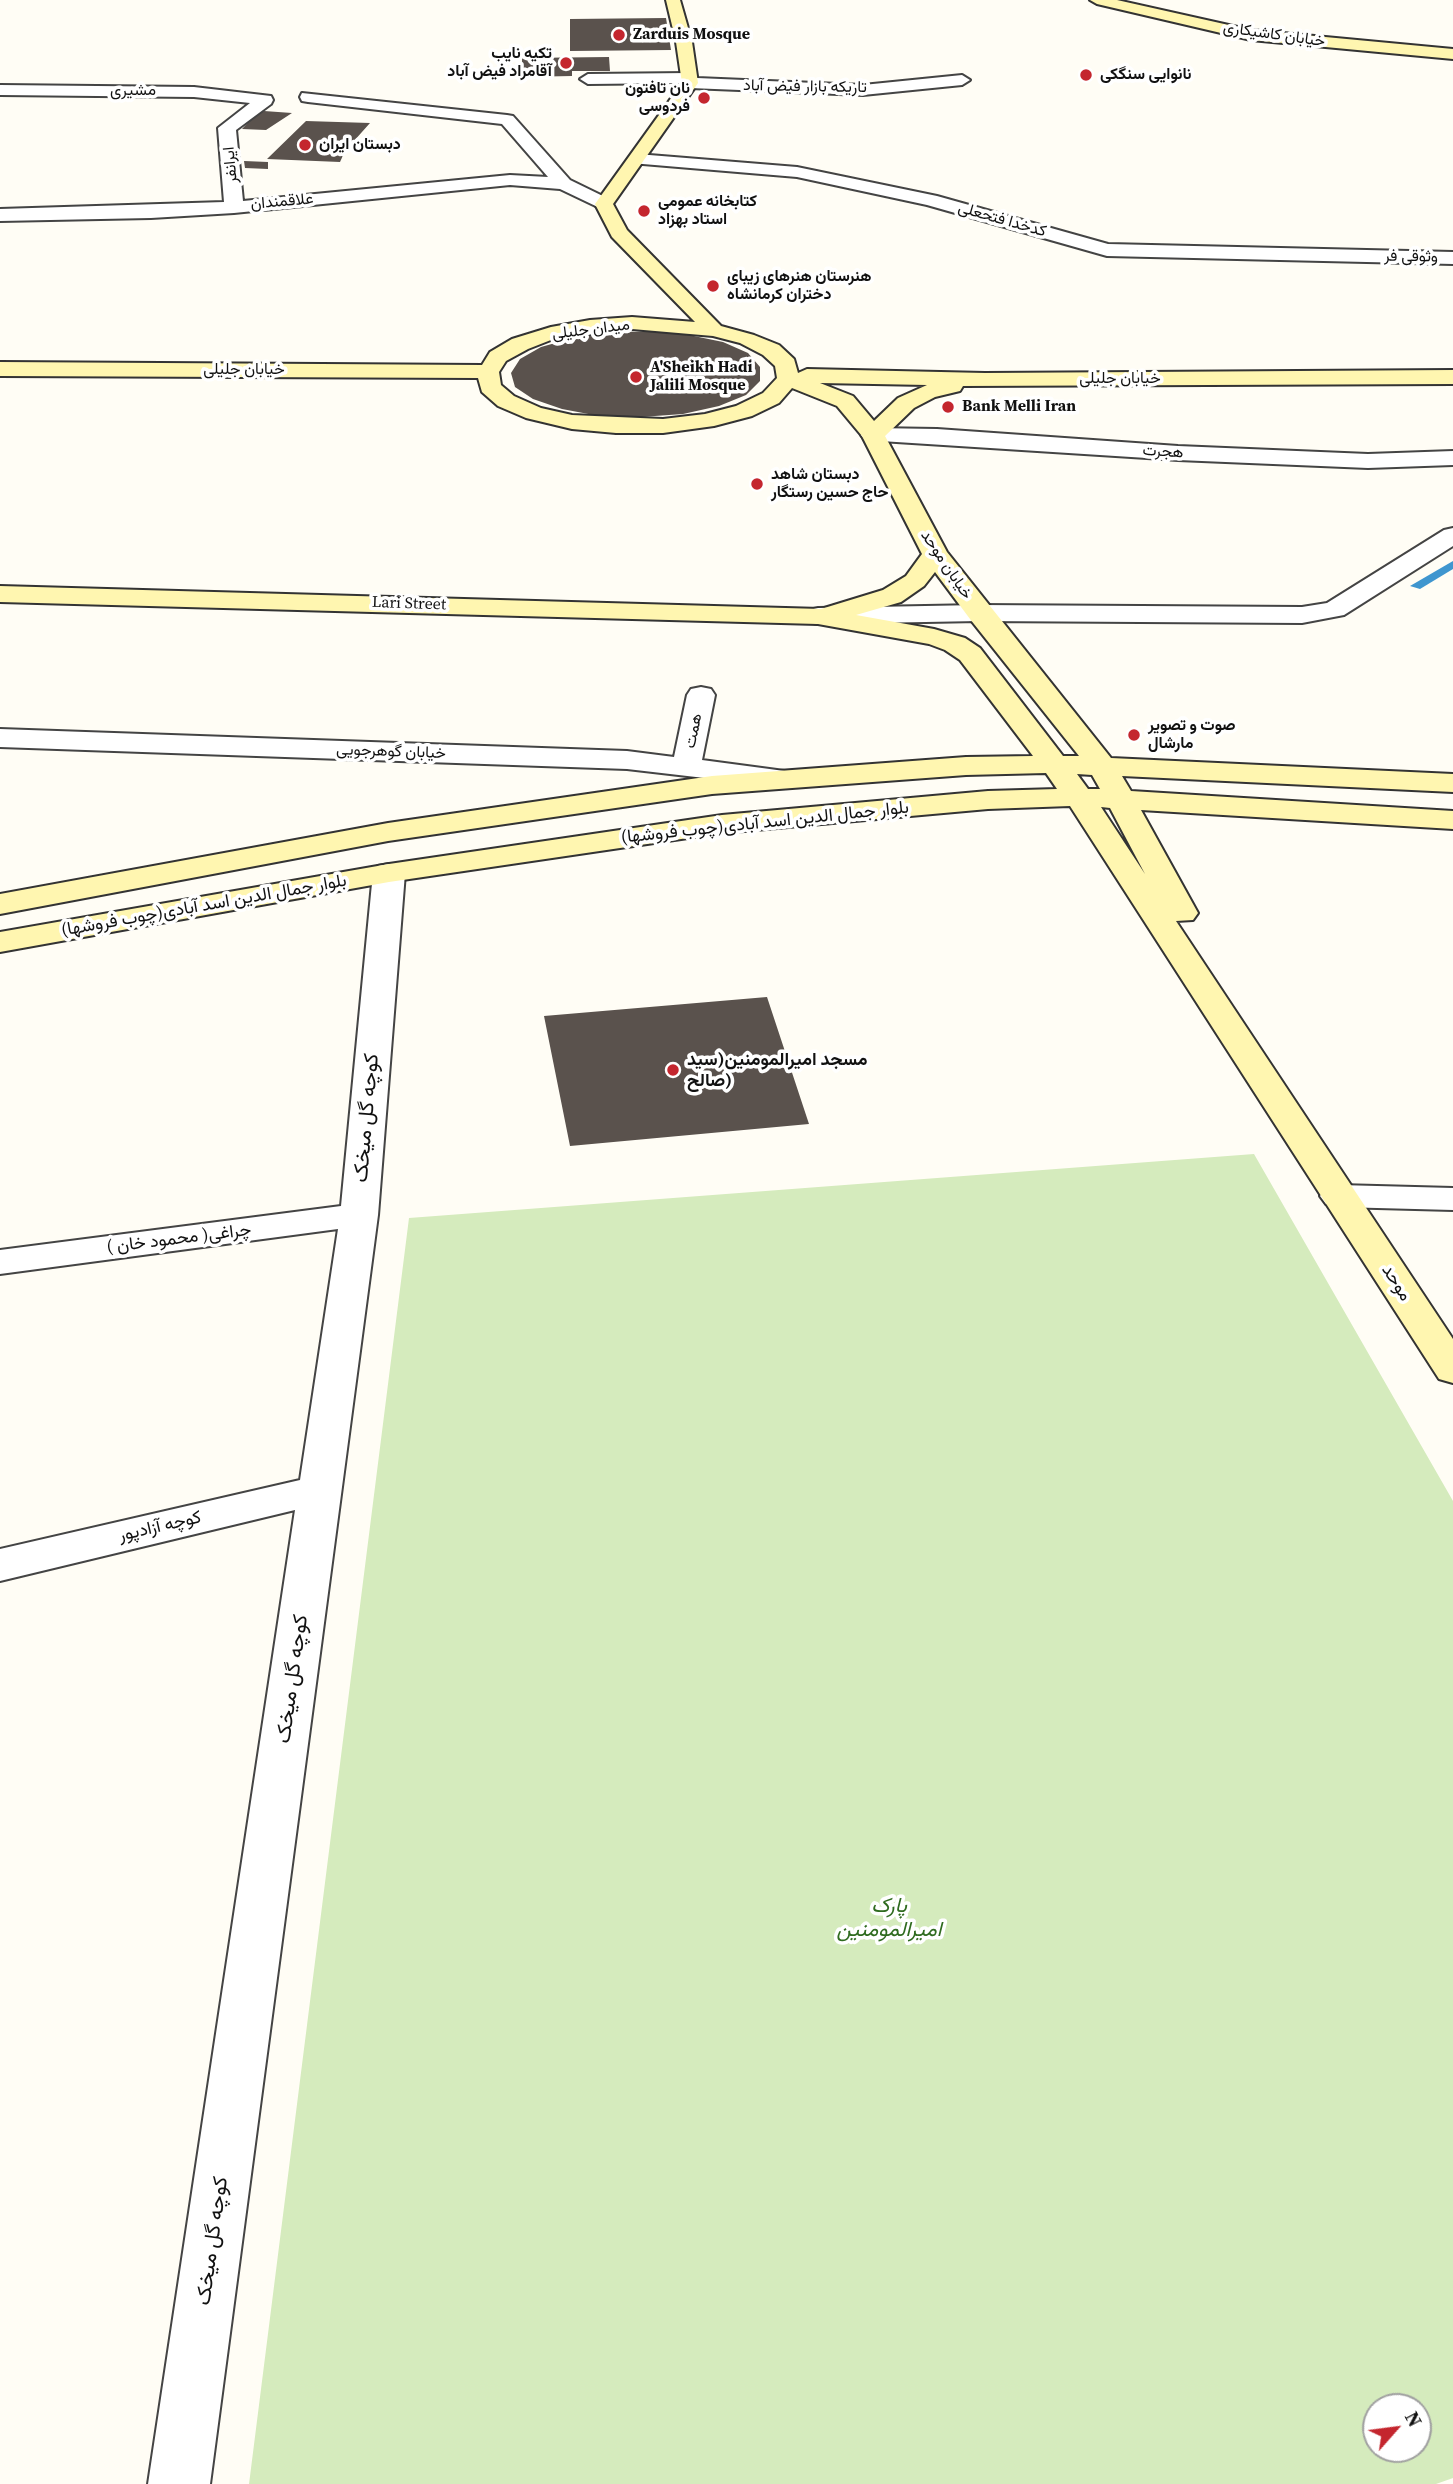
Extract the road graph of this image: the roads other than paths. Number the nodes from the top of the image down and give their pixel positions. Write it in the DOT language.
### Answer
graph roads {
  1 [pos="673,0"];
  2 [pos="1097,0"];
  3 [pos="1453,54"];
  4 [pos="588,79"];
  5 [pos="962,80"];
  6 [pos="690,81"];
  7 [pos="0,90"];
  8 [pos="308,97"];
  9 [pos="265,100"];
  10 [pos="637,159"];
  11 [pos="564,184"];
  12 [pos="604,204"];
  13 [pos="234,206"];
  14 [pos="0,215"];
  15 [pos="1369,256"];
  16 [pos="1453,258"];
  17 [pos="714,330"];
  18 [pos="0,369"];
  19 [pos="488,372"];
  20 [pos="788,377"];
  21 [pos="1453,377"];
  22 [pos="985,380"];
  23 [pos="873,435"];
  24 [pos="1453,458"];
  25 [pos="1453,535"];
  26 [pos="935,554"];
  27 [pos="0,594"];
  28 [pos="979,613"];
  29 [pos="818,616"];
  30 [pos="701,695"];
  31 [pos="0,738"];
  32 [pos="1055,764"];
  33 [pos="1102,766"];
  34 [pos="686,767"];
  35 [pos="782,778"];
  36 [pos="1453,783"];
  37 [pos="1079,797"];
  38 [pos="1119,799"];
  39 [pos="1453,820"];
  40 [pos="388,873"];
  41 [pos="0,904"];
  42 [pos="0,942"];
  43 [pos="1339,1196"];
  44 [pos="1453,1199"];
  45 [pos="359,1215"];
  46 [pos="0,1262"];
  47 [pos="1453,1370"];
  48 [pos="320,1490"];
  49 [pos="0,1565"];
  50 [pos="178,2484"];
  1 -- 6 [label="main road"];
  2 -- 3 [label="main road, خیابان کاشیکاری"];
  4 -- 6 [label="street, تاریکه بازار فیض آباد"];
  5 -- 6 [label="street, تاریکه بازار فیض آباد"];
  6 -- 10 [label="main road"];
  7 -- 9 [label="street, مشیری"];
  8 -- 11 [label="street"];
  9 -- 13 [label="street, ایرانفر"];
  10 -- 12 [label="main road"];
  10 -- 15 [label="street, کدخدا فتحعلی"];
  11 -- 12 [label="street"];
  11 -- 13 [label="street, علاقمندان"];
  12 -- 17 [label="main road"];
  13 -- 14 [label="street, علاقمندان"];
  15 -- 16 [label="street, وثوقی فر"];
  17 -- 19 [label="main road, میدان جلیلی"];
  17 -- 20 [label="main road, میدان جلیلی"];
  18 -- 19 [label="main road, خیابان جلیلی"];
  19 -- 20 [label="main road"];
  20 -- 22 [label="main road, خیابان جلیلی"];
  20 -- 23 [label="main road, خیابان موحد"];
  21 -- 22 [label="main road, خیابان جلیلی"];
  22 -- 23 [label="main road"];
  23 -- 24 [label="street, هجرت"];
  23 -- 26 [label="main road, خیابان موحد"];
  25 -- 28 [label="street"];
  26 -- 28 [label="main road, خیابان موحد"];
  26 -- 29 [label="main road"];
  27 -- 29 [label="main road, Lari Street"];
  28 -- 29 [label="street"];
  28 -- 33 [label="main road, خیابان موحد"];
  29 -- 32 [label="main road"];
  30 -- 34 [label="street, همت"];
  31 -- 34 [label="street, خیابان گوهرجویی"];
  32 -- 33 [label="main road"];
  32 -- 35 [label="main road"];
  32 -- 37 [label="main road"];
  33 -- 36 [label="main road"];
  33 -- 38 [label="main road, خیابان موحد"];
  34 -- 35 [label="street, خیابان گوهرجویی"];
  35 -- 41 [label="main road"];
  37 -- 38 [label="main road, بلوار جمال الدین اسد آبادی(چوب فروشها)"];
  37 -- 40 [label="main road, بلوار جمال الدین اسد آبادی(چوب فروشها)"];
  37 -- 43 [label="main road"];
  38 -- 39 [label="main road, بلوار جمال الدین اسد آبادی(چوب فروشها)"];
  38 -- 43 [label="main road, خیابان موحد"];
  40 -- 42 [label="main road, بلوار جمال الدین اسد آبادی(چوب فروشها)"];
  40 -- 45 [label="street, کوچه گل میخک"];
  43 -- 44 [label="street"];
  43 -- 47 [label="main road, موحد"];
  45 -- 46 [label="street, چراغی( محمود خان )"];
  45 -- 48 [label="street, کوچه گل میخک"];
  48 -- 49 [label="street, کوچه آزادپور"];
  48 -- 50 [label="street, کوچه گل میخک"];
}
